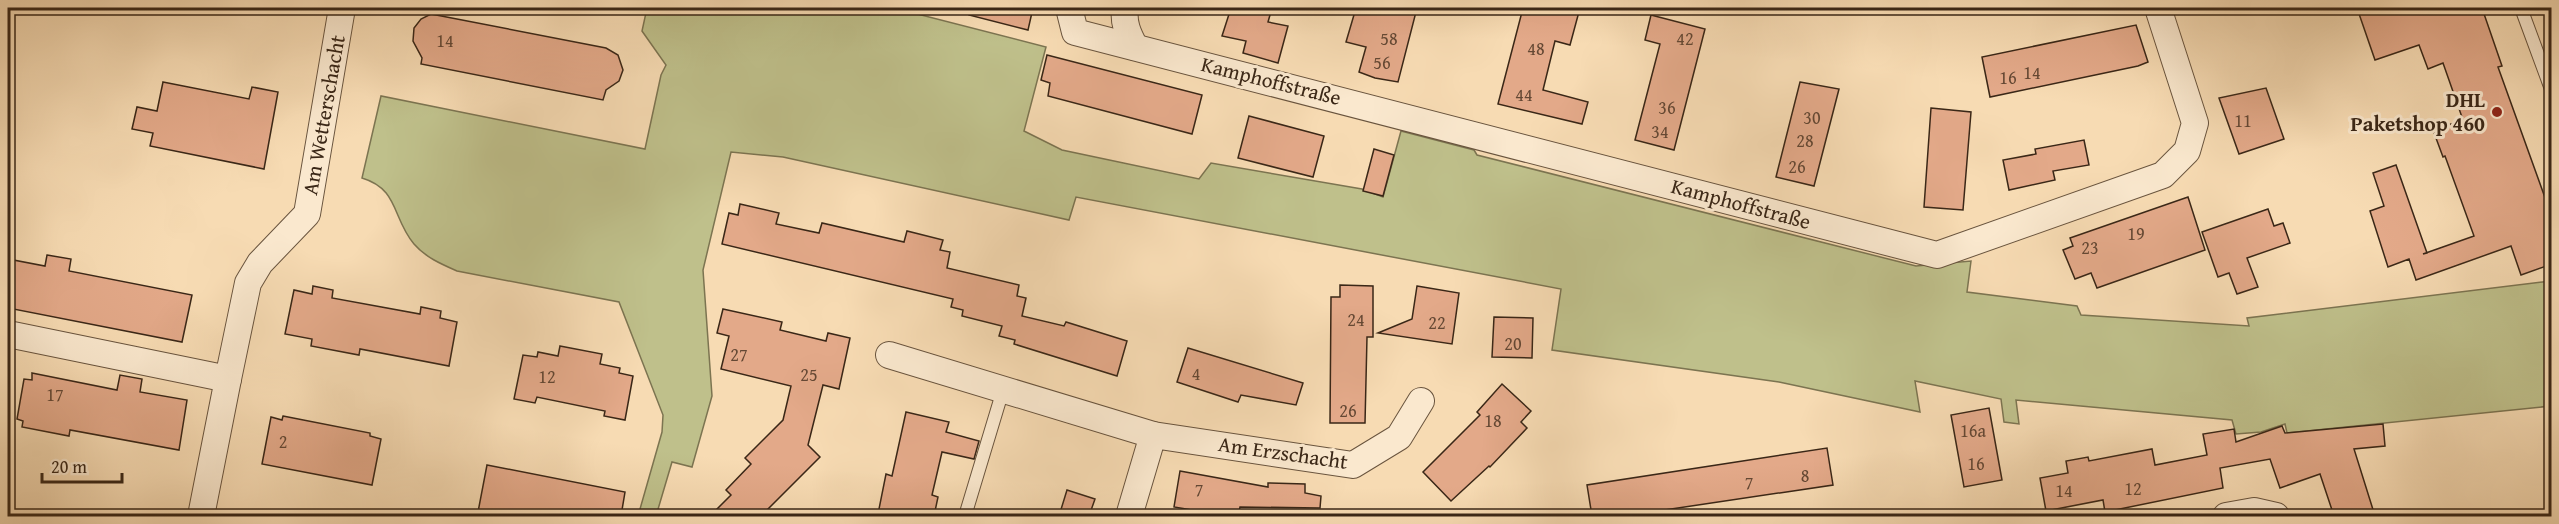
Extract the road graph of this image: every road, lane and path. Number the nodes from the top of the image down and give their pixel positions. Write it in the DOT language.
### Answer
graph roads {
  1 [pos="342,8"];
  2 [pos="1069,8"];
  3 [pos="1125,8"];
  4 [pos="2158,8"];
  5 [pos="2521,8"];
  6 [pos="1135,47"];
  7 [pos="2552,92"];
  8 [pos="8,334"];
  9 [pos="889,356"];
  10 [pos="228,379"];
  11 [pos="1003,390"];
  12 [pos="1422,401"];
  13 [pos="1153,435"];
  14 [pos="201,516"];
  15 [pos="965,516"];
  16 [pos="1129,516"];
  17 [pos="2226,516"];
  18 [pos="2276,516"];
  1 -- 10 [label="street, Am Wetterschacht"];
  2 -- 6 [label="street, Kamphoffstraße"];
  3 -- 6 [label="street"];
  4 -- 6 [label="street, Kamphoffstraße"];
  5 -- 7 [label="lane"];
  8 -- 10 [label="street"];
  9 -- 11 [label="street, Am Erzschacht"];
  10 -- 14 [label="street, Am Wetterschacht"];
  11 -- 13 [label="street, Am Erzschacht"];
  11 -- 15 [label="lane"];
  12 -- 13 [label="street, Am Erzschacht"];
  13 -- 16 [label="street"];
  17 -- 18 [label="street"];
}
